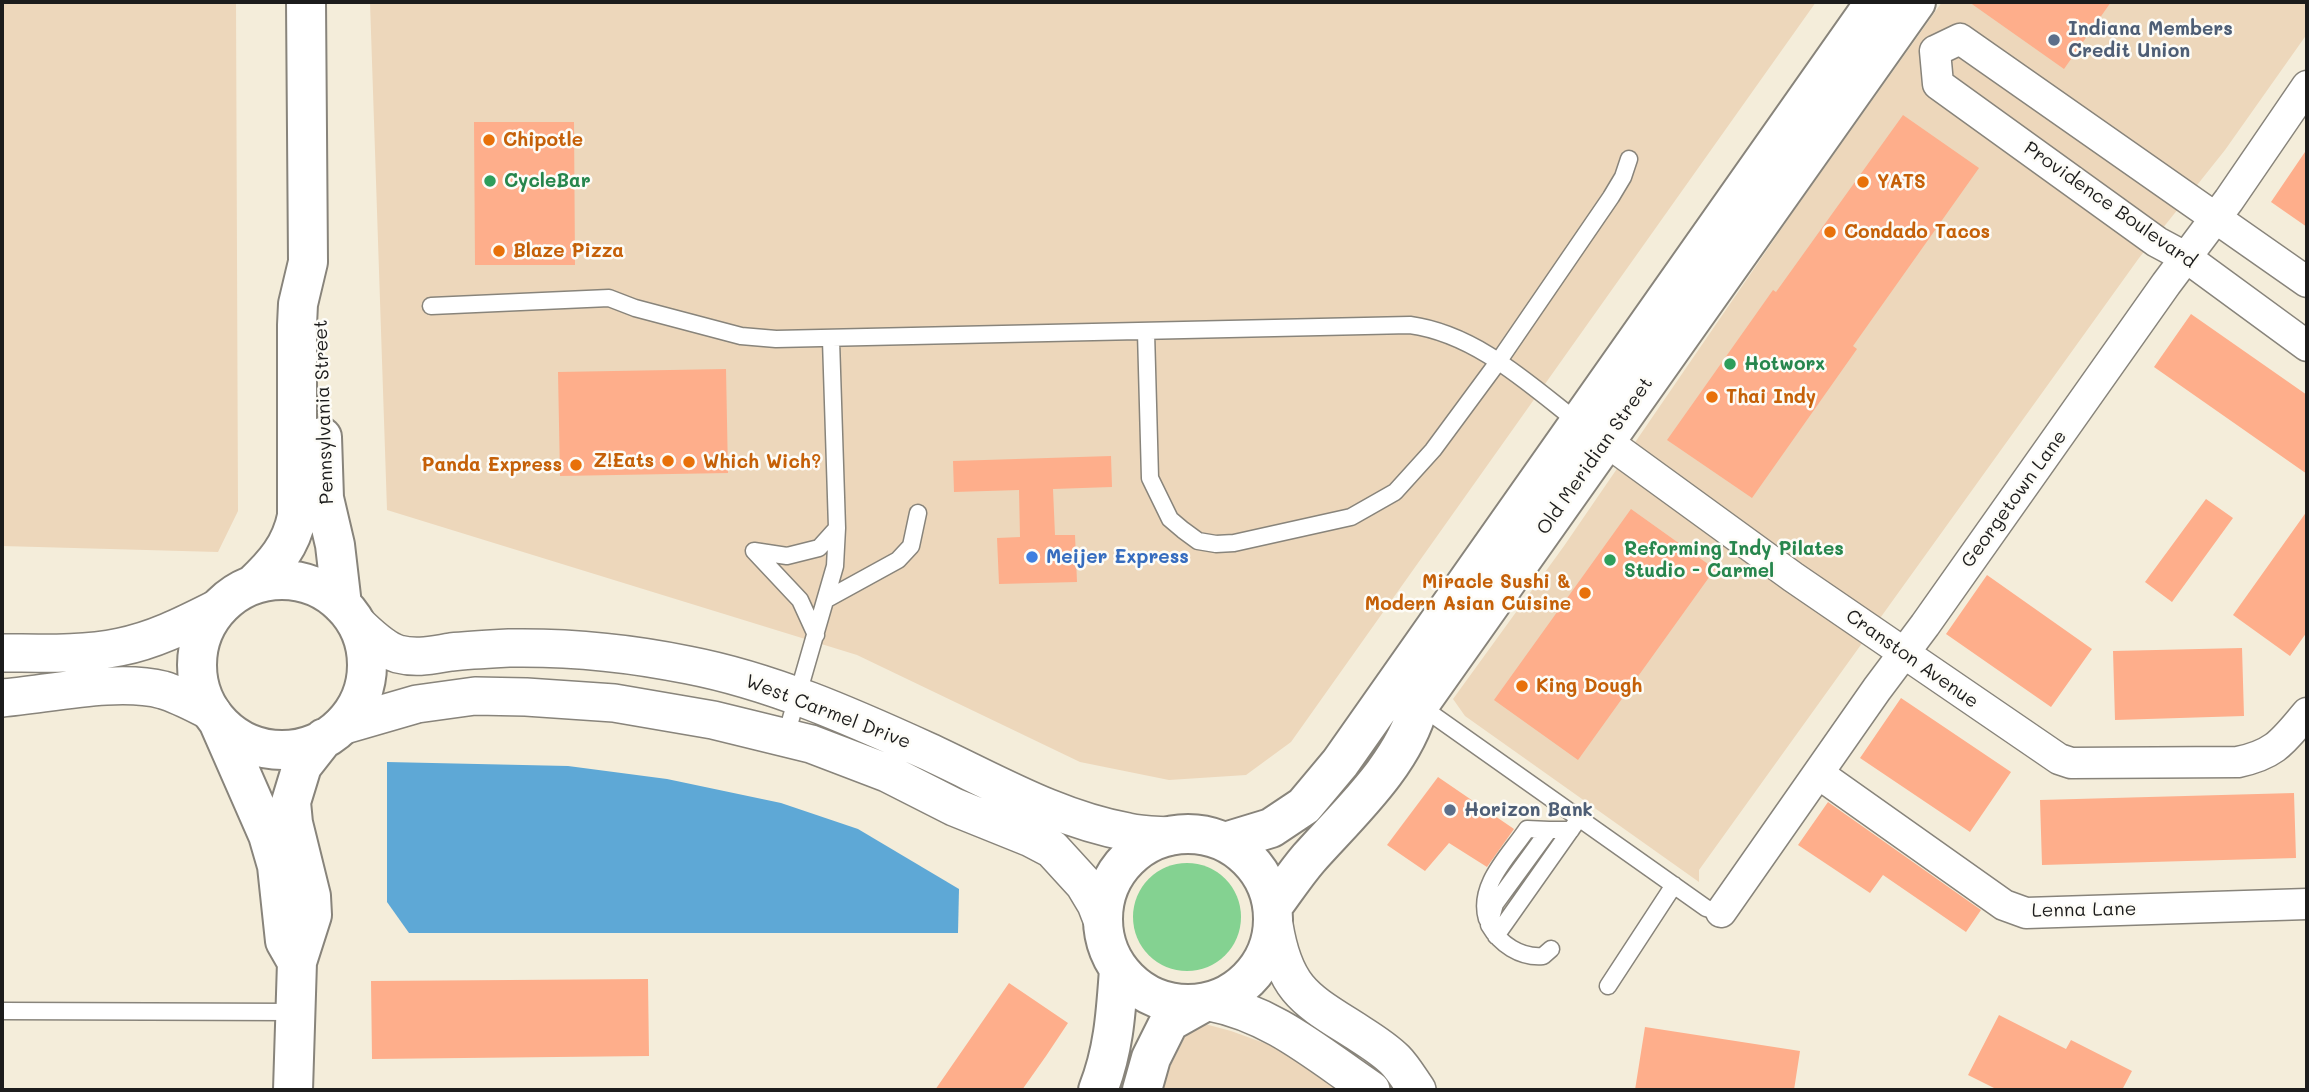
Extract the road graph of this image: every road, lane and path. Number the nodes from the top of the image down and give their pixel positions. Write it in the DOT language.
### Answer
graph roads {
  1 [pos="306,2"];
  2 [pos="1885,7"];
  3 [pos="1935,51"];
  4 [pos="2304,98"];
  5 [pos="1629,159"];
  6 [pos="2216,217"];
  7 [pos="2187,258"];
  8 [pos="308,262"];
  9 [pos="2307,282"];
  10 [pos="431,306"];
  11 [pos="1146,332"];
  12 [pos="831,340"];
  13 [pos="2307,346"];
  14 [pos="1498,362"];
  15 [pos="1592,432"];
  16 [pos="918,513"];
  17 [pos="837,528"];
  18 [pos="253,585"];
  19 [pos="827,599"];
  20 [pos="220,607"];
  21 [pos="349,614"];
  22 [pos="816,635"];
  23 [pos="1903,652"];
  24 [pos="2,653"];
  25 [pos="797,696"];
  26 [pos="2,698"];
  27 [pos="1419,705"];
  28 [pos="2307,713"];
  29 [pos="215,717"];
  30 [pos="332,732"];
  31 [pos="785,739"];
  32 [pos="1819,774"];
  33 [pos="1575,824"];
  34 [pos="1170,836"];
  35 [pos="1225,842"];
  36 [pos="1674,885"];
  37 [pos="2307,904"];
  38 [pos="1721,912"];
  39 [pos="1273,916"];
  40 [pos="1103,922"];
  41 [pos="1492,931"];
  42 [pos="1551,949"];
  43 [pos="297,962"];
  44 [pos="1119,969"];
  45 [pos="1608,986"];
  46 [pos="1206,1003"];
  47 [pos="2,1011"];
  48 [pos="295,1012"];
  49 [pos="293,1090"];
  50 [pos="1098,1090"];
  51 [pos="1142,1090"];
  52 [pos="1371,1090"];
  53 [pos="1417,1090"];
  1 -- 8 [label="main road, Pennsylvania Street"];
  2 -- 3 [label="street"];
  2 -- 15 [label="main road, Old Meridian Street"];
  3 -- 6 [label="street"];
  3 -- 7 [label="street, Providence Boulevard"];
  4 -- 6 [label="street, Georgetown Lane"];
  5 -- 14 [label="lane"];
  6 -- 7 [label="street, Georgetown Lane"];
  6 -- 9 [label="street"];
  7 -- 13 [label="street, Providence Boulevard"];
  7 -- 23 [label="street, Georgetown Lane"];
  8 -- 18 [label="main road, Pennsylvania Street"];
  8 -- 21 [label="main road, Pennsylvania Street"];
  10 -- 12 [label="lane"];
  11 -- 12 [label="lane"];
  11 -- 14 [label="lane"];
  11 -- 14 [label="lane"];
  12 -- 17 [label="lane"];
  14 -- 15 [label="lane"];
  15 -- 23 [label="street, Cranston Avenue"];
  15 -- 27 [label="main road, Old Meridian Street"];
  15 -- 35 [label="main road, Old Meridian Street"];
  16 -- 19 [label="lane"];
  17 -- 19 [label="lane"];
  17 -- 22 [label="lane"];
  18 -- 20 [label="main road"];
  18 -- 21 [label="main road"];
  19 -- 22 [label="lane"];
  20 -- 24 [label="street"];
  20 -- 29 [label="main road"];
  21 -- 25 [label="street, West Carmel Drive"];
  21 -- 30 [label="main road"];
  22 -- 25 [label="lane"];
  23 -- 28 [label="street, Cranston Avenue"];
  23 -- 32 [label="street, Georgetown Lane"];
  25 -- 31 [label="lane"];
  25 -- 34 [label="street, West Carmel Drive"];
  26 -- 29 [label="street"];
  27 -- 33 [label="lane"];
  27 -- 39 [label="main road, Old Meridian Street"];
  29 -- 30 [label="main road"];
  29 -- 43 [label="main road"];
  30 -- 31 [label="street, West Carmel Drive"];
  30 -- 43 [label="main road"];
  31 -- 40 [label="street, West Carmel Drive"];
  32 -- 37 [label="street, Lenna Lane"];
  32 -- 38 [label="street, Georgetown Lane"];
  33 -- 36 [label="lane"];
  33 -- 41 [label="lane"];
  33 -- 41 [label="lane"];
  34 -- 35 [label="main road"];
  34 -- 40 [label="main road"];
  35 -- 39 [label="main road"];
  36 -- 38 [label="lane"];
  36 -- 45 [label="lane"];
  39 -- 46 [label="main road"];
  39 -- 53 [label="street"];
  40 -- 44 [label="main road"];
  41 -- 42 [label="lane"];
  43 -- 48 [label="main road"];
  44 -- 46 [label="main road"];
  44 -- 50 [label="main road"];
  46 -- 51 [label="main road"];
  46 -- 52 [label="street"];
  47 -- 48 [label="lane"];
  48 -- 49 [label="main road"];
}
